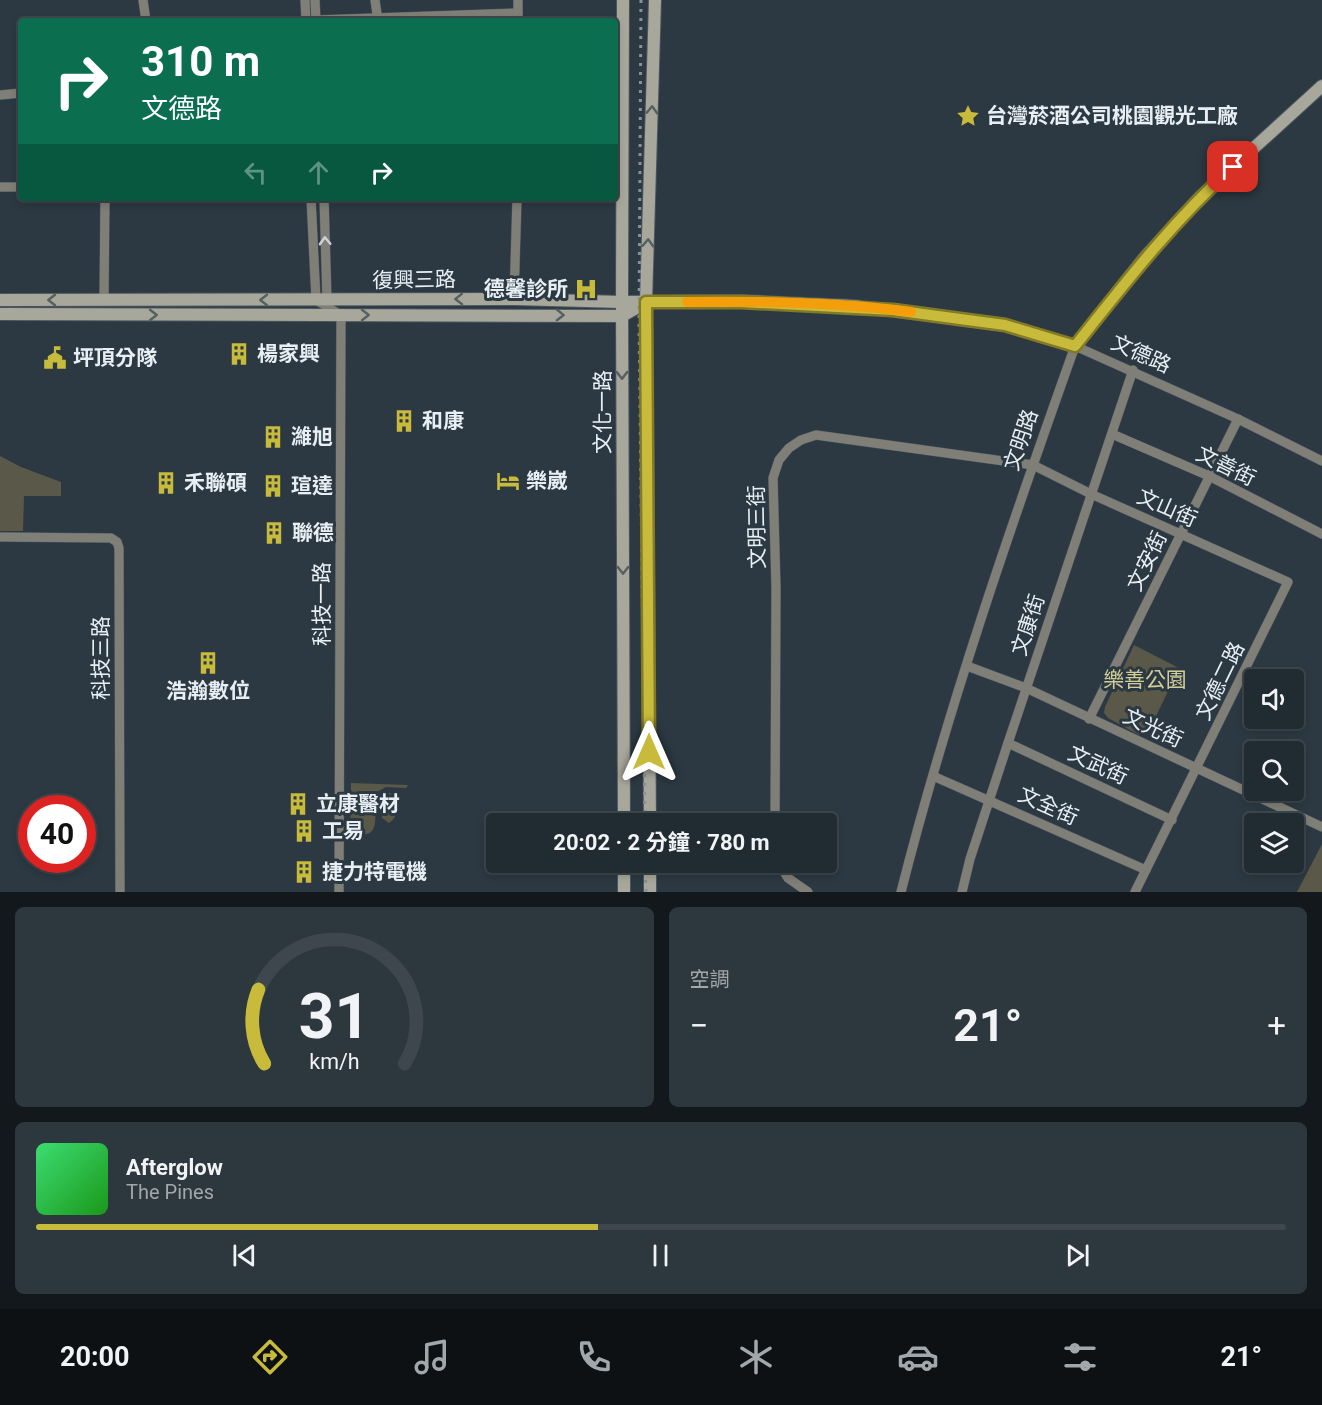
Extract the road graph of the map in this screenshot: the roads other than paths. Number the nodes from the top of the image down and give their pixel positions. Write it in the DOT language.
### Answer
graph roads {
  1 [pos="143,0"];
  2 [pos="305,0"];
  3 [pos="315,0"];
  4 [pos="375,0"];
  5 [pos="518,0"];
  6 [pos="623,0"];
  7 [pos="654,0"];
  8 [pos="518,17"];
  9 [pos="146,18"];
  10 [pos="311,18"];
  11 [pos="312,18"];
  12 [pos="377,18"];
  13 [pos="448,18"];
  14 [pos="1322,86"];
  15 [pos="18,93"];
  16 [pos="0,95"];
  17 [pos="0,188"];
  18 [pos="18,188"];
  19 [pos="105,201"];
  20 [pos="311,201"];
  21 [pos="324,201"];
  22 [pos="516,201"];
  23 [pos="514,299"];
  24 [pos="0,300"];
  25 [pos="104,300"];
  26 [pos="201,300"];
  27 [pos="322,300"];
  28 [pos="622,302"];
  29 [pos="646,302"];
  30 [pos="0,314"];
  31 [pos="201,315"];
  32 [pos="341,315"];
  33 [pos="622,316"];
  34 [pos="1075,346"];
  35 [pos="1132,370"];
  36 [pos="1238,419"];
  37 [pos="1112,434"];
  38 [pos="1322,461"];
  39 [pos="1033,465"];
  40 [pos="1209,476"];
  41 [pos="1091,494"];
  42 [pos="1181,534"];
  43 [pos="1322,534"];
  44 [pos="0,537"];
  45 [pos="1288,582"];
  46 [pos="967,666"];
  47 [pos="1026,688"];
  48 [pos="1089,719"];
  49 [pos="1008,743"];
  50 [pos="1197,768"];
  51 [pos="933,776"];
  52 [pos="989,800"];
  53 [pos="624,813"];
  54 [pos="650,813"];
  55 [pos="775,813"];
  56 [pos="1172,820"];
  57 [pos="1322,827"];
  58 [pos="1146,870"];
  59 [pos="624,873"];
  60 [pos="650,873"];
  61 [pos="785,873"];
  62 [pos="120,892"];
  63 [pos="339,892"];
  64 [pos="624,892"];
  65 [pos="650,892"];
  66 [pos="808,892"];
  67 [pos="901,892"];
  68 [pos="962,892"];
  69 [pos="1135,892"];
  1 -- 9 [label="street"];
  2 -- 10 [label="street"];
  3 -- 11 [label="street"];
  4 -- 12 [label="street"];
  5 -- 8 [label="street"];
  6 -- 28 [label="street, 文化一路"];
  29 -- 7 [label="street, 文化一路, one-way"];
  8 -- 13 [label="street"];
  14 -- 34 [label="street, 文明路"];
  15 -- 16 [label="street"];
  17 -- 18 [label="street"];
  19 -- 25 [label="street"];
  20 -- 27 [label="street"];
  27 -- 21 [label="street, one-way"];
  22 -- 23 [label="street"];
  23 -- 27 [label="street, 復興三路, one-way"];
  23 -- 28 [label="street, 復興三路"];
  25 -- 24 [label="street, 復興三路, one-way"];
  25 -- 26 [label="street, 復興三路"];
  27 -- 26 [label="street, 復興三路, one-way"];
  26 -- 31 [label="street"];
  27 -- 32 [label="street"];
  28 -- 29 [label="street, 復興三路"];
  28 -- 33 [label="street, 文化一路"];
  29 -- 33 [label="street"];
  29 -- 34 [label="street, 文德路"];
  29 -- 54 [label="street, 文化一路"];
  30 -- 31 [label="street, 復興三路, one-way"];
  31 -- 32 [label="street, 復興三路"];
  32 -- 33 [label="street, 復興三路, one-way"];
  32 -- 63 [label="street, 科技一路"];
  33 -- 53 [label="street, 文化一路, one-way"];
  34 -- 35 [label="street, 文德路"];
  34 -- 39 [label="street, 文明路"];
  35 -- 36 [label="street, 文德路"];
  35 -- 37 [label="street, 文康街"];
  36 -- 38 [label="street, 文德路"];
  36 -- 40 [label="street, 文安街"];
  37 -- 40 [label="street, 文善街"];
  37 -- 41 [label="street, 文康街"];
  39 -- 41 [label="street, 文山街"];
  39 -- 46 [label="street, 文明路"];
  39 -- 55 [label="street, 文明三街"];
  40 -- 42 [label="street, 文安街"];
  40 -- 43 [label="street, 文善街"];
  41 -- 42 [label="street, 文山街"];
  41 -- 47 [label="street, 文康街"];
  42 -- 45 [label="street, 文山街"];
  42 -- 48 [label="street, 文安街"];
  44 -- 62 [label="street, 科技三路"];
  45 -- 50 [label="street, 文德二路"];
  46 -- 47 [label="street, 文光街"];
  46 -- 51 [label="street, 文明路"];
  47 -- 48 [label="street, 文光街"];
  47 -- 49 [label="street, 文康街"];
  48 -- 50 [label="street, 文光街"];
  49 -- 52 [label="street, 文康街"];
  49 -- 56 [label="street, 文武街"];
  50 -- 56 [label="street, 文德二路"];
  50 -- 57 [label="street, 文光街"];
  51 -- 52 [label="street, 文全街"];
  51 -- 67 [label="street, 文明路"];
  52 -- 58 [label="street, 文全街"];
  52 -- 68 [label="street, 文康街"];
  56 -- 58 [label="street, 文德二路"];
  58 -- 69 [label="street, 文德二路"];
  59 -- 64 [label="street"];
  60 -- 65 [label="street"];
  61 -- 66 [label="street"];
}
